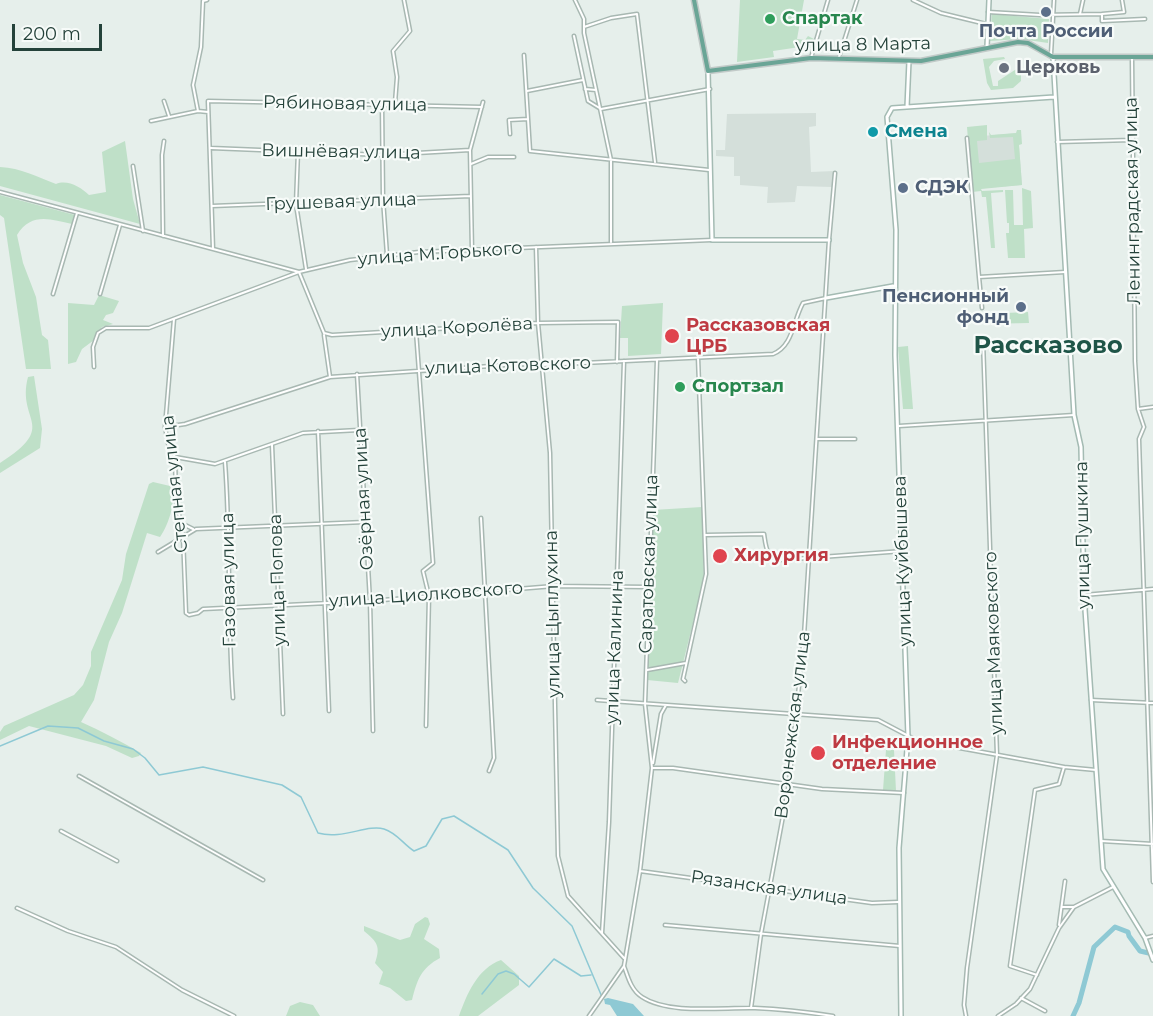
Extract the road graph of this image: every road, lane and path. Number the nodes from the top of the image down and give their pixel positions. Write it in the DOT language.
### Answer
graph roads {
  1 [pos="207,0"];
  2 [pos="404,0"];
  3 [pos="575,0"];
  4 [pos="694,0"];
  5 [pos="828,0"];
  6 [pos="857,0"];
  7 [pos="914,0"];
  8 [pos="989,0"];
  9 [pos="1054,0"];
  10 [pos="1083,0"];
  11 [pos="1122,0"];
  12 [pos="203,1"];
  13 [pos="988,12"];
  14 [pos="1080,14"];
  15 [pos="1102,14"];
  16 [pos="1053,15"];
  17 [pos="1145,19"];
  18 [pos="986,24"];
  19 [pos="584,27"];
  20 [pos="574,36"];
  21 [pos="987,47"];
  22 [pos="524,55"];
  23 [pos="1052,57"];
  24 [pos="1059,57"];
  25 [pos="1153,57"];
  26 [pos="811,58"];
  27 [pos="839,58"];
  28 [pos="1070,58"];
  29 [pos="1132,58"];
  30 [pos="909,61"];
  31 [pos="708,71"];
  32 [pos="583,80"];
  33 [pos="585,89"];
  34 [pos="710,89"];
  35 [pos="596,90"];
  36 [pos="526,91"];
  37 [pos="1054,97"];
  38 [pos="648,100"];
  39 [pos="164,101"];
  40 [pos="483,102"];
  41 [pos="382,103"];
  42 [pos="395,103"];
  43 [pos="482,107"];
  44 [pos="907,107"];
  45 [pos="601,109"];
  46 [pos="198,111"];
  47 [pos="208,112"];
  48 [pos="168,116"];
  49 [pos="528,119"];
  50 [pos="151,121"];
  51 [pos="510,134"];
  52 [pos="967,138"];
  53 [pos="1132,140"];
  54 [pos="164,141"];
  55 [pos="1057,142"];
  56 [pos="211,148"];
  57 [pos="470,150"];
  58 [pos="298,151"];
  59 [pos="382,155"];
  60 [pos="514,157"];
  61 [pos="611,160"];
  62 [pos="655,163"];
  63 [pos="470,164"];
  64 [pos="133,166"];
  65 [pos="709,170"];
  66 [pos="835,173"];
  67 [pos="0,192"];
  68 [pos="471,196"];
  69 [pos="383,200"];
  70 [pos="296,204"];
  71 [pos="212,206"];
  72 [pos="77,213"];
  73 [pos="120,225"];
  74 [pos="143,231"];
  75 [pos="163,236"];
  76 [pos="712,240"];
  77 [pos="829,240"];
  78 [pos="611,242"];
  79 [pos="536,247"];
  80 [pos="213,249"];
  81 [pos="472,251"];
  82 [pos="387,255"];
  83 [pos="306,269"];
  84 [pos="299,272"];
  85 [pos="1065,272"];
  86 [pos="979,277"];
  87 [pos="893,286"];
  88 [pos="53,294"];
  89 [pos="100,294"];
  90 [pos="826,298"];
  91 [pos="982,308"];
  92 [pos="174,319"];
  93 [pos="538,323"];
  94 [pos="416,331"];
  95 [pos="324,333"];
  96 [pos="983,340"];
  97 [pos="698,357"];
  98 [pos="657,360"];
  99 [pos="624,361"];
  100 [pos="617,362"];
  101 [pos="541,365"];
  102 [pos="94,367"];
  103 [pos="420,370"];
  104 [pos="357,374"];
  105 [pos="330,377"];
  106 [pos="1153,407"];
  107 [pos="1138,409"];
  108 [pos="1074,415"];
  109 [pos="986,421"];
  110 [pos="899,426"];
  111 [pos="165,427"];
  112 [pos="359,430"];
  113 [pos="318,431"];
  114 [pos="817,439"];
  115 [pos="855,439"];
  116 [pos="272,445"];
  117 [pos="175,457"];
  118 [pos="225,462"];
  119 [pos="481,518"];
  120 [pos="320,522"];
  121 [pos="365,522"];
  122 [pos="181,523"];
  123 [pos="276,525"];
  124 [pos="230,527"];
  125 [pos="196,529"];
  126 [pos="706,535"];
  127 [pos="183,536"];
  128 [pos="903,551"];
  129 [pos="158,552"];
  130 [pos="809,559"];
  131 [pos="554,586"];
  132 [pos="617,586"];
  133 [pos="649,587"];
  134 [pos="1153,590"];
  135 [pos="486,591"];
  136 [pos="1143,591"];
  137 [pos="1084,595"];
  138 [pos="429,596"];
  139 [pos="370,600"];
  140 [pos="325,602"];
  141 [pos="278,604"];
  142 [pos="232,608"];
  143 [pos="186,613"];
  144 [pos="686,663"];
  145 [pos="646,670"];
  146 [pos="685,681"];
  147 [pos="234,698"];
  148 [pos="597,700"];
  149 [pos="1091,700"];
  150 [pos="613,701"];
  151 [pos="1146,703"];
  152 [pos="1153,703"];
  153 [pos="645,704"];
  154 [pos="666,705"];
  155 [pos="329,711"];
  156 [pos="795,713"];
  157 [pos="283,714"];
  158 [pos="426,726"];
  159 [pos="373,731"];
  160 [pos="908,737"];
  161 [pos="997,755"];
  162 [pos="1064,767"];
  163 [pos="652,768"];
  164 [pos="1096,770"];
  165 [pos="489,771"];
  166 [pos="79,776"];
  167 [pos="789,784"];
  168 [pos="904,793"];
  169 [pos="61,831"];
  170 [pos="1101,841"];
  171 [pos="1152,844"];
  172 [pos="117,861"];
  173 [pos="640,871"];
  174 [pos="262,880"];
  175 [pos="1065,881"];
  176 [pos="1153,882"];
  177 [pos="1113,887"];
  178 [pos="770,888"];
  179 [pos="898,902"];
  180 [pos="1061,906"];
  181 [pos="1074,907"];
  182 [pos="17,908"];
  183 [pos="666,925"];
  184 [pos="1059,927"];
  185 [pos="602,933"];
  186 [pos="761,934"];
  187 [pos="1153,936"];
  188 [pos="1145,938"];
  189 [pos="900,946"];
  190 [pos="624,958"];
  191 [pos="1153,960"];
  192 [pos="624,966"];
  193 [pos="1037,975"];
  194 [pos="1022,998"];
  195 [pos="752,1008"];
  196 [pos="1045,1011"];
  197 [pos="234,1016"];
  198 [pos="589,1016"];
  199 [pos="833,1016"];
  200 [pos="901,1016"];
  201 [pos="966,1016"];
  202 [pos="999,1016"];
  1 -- 12 [label="street"];
  2 -- 42 [label="street"];
  3 -- 19 [label="street"];
  4 -- 31 [label="main road"];
  5 -- 26 [label="street"];
  6 -- 27 [label="street"];
  7 -- 18 [label="street"];
  8 -- 13 [label="street"];
  9 -- 16 [label="street"];
  10 -- 14 [label="street"];
  11 -- 15 [label="street"];
  12 -- 46 [label="street"];
  13 -- 16 [label="street"];
  13 -- 18 [label="street"];
  14 -- 15 [label="street"];
  14 -- 16 [label="street"];
  15 -- 17 [label="street"];
  16 -- 23 [label="street"];
  18 -- 21 [label="street"];
  19 -- 35 [label="street"];
  19 -- 38 [label="street"];
  20 -- 32 [label="street"];
  21 -- 23 [label="main road, улица 8 Марта"];
  21 -- 30 [label="main road, улица 8 Марта"];
  22 -- 36 [label="street"];
  23 -- 24 [label="main road"];
  23 -- 37 [label="street, улица Пушкина"];
  24 -- 28 [label="main road"];
  24 -- 29 [label="main road"];
  25 -- 29 [label="main road"];
  26 -- 27 [label="main road, улица 8 Марта"];
  26 -- 31 [label="main road, улица 8 Марта"];
  27 -- 30 [label="main road, улица 8 Марта"];
  29 -- 53 [label="street, Ленинградская улица"];
  30 -- 44 [label="street"];
  31 -- 34 [label="street"];
  32 -- 33 [label="street"];
  32 -- 36 [label="street"];
  33 -- 35 [label="street"];
  33 -- 45 [label="street"];
  34 -- 38 [label="street"];
  34 -- 65 [label="street"];
  35 -- 45 [label="street"];
  36 -- 49 [label="street"];
  37 -- 44 [label="street"];
  37 -- 55 [label="street, улица Пушкина"];
  38 -- 45 [label="street"];
  38 -- 62 [label="street"];
  39 -- 48 [label="street"];
  40 -- 43 [label="street"];
  41 -- 42 [label="street, Рябиновая улица"];
  41 -- 47 [label="street, Рябиновая улица"];
  41 -- 59 [label="street"];
  42 -- 43 [label="street, Рябиновая улица"];
  43 -- 57 [label="street"];
  44 -- 87 [label="street, улица Куйбышева"];
  45 -- 61 [label="street"];
  46 -- 47 [label="street"];
  46 -- 48 [label="street"];
  47 -- 56 [label="street"];
  48 -- 50 [label="street"];
  49 -- 51 [label="street"];
  49 -- 61 [label="street"];
  52 -- 86 [label="street"];
  53 -- 55 [label="street"];
  53 -- 107 [label="street, Ленинградская улица"];
  54 -- 75 [label="street"];
  55 -- 85 [label="street, улица Пушкина"];
  56 -- 58 [label="street, Вишнёвая улица"];
  56 -- 71 [label="street"];
  57 -- 59 [label="street, Вишнёвая улица"];
  57 -- 63 [label="street"];
  58 -- 59 [label="street, Вишнёвая улица"];
  58 -- 70 [label="street"];
  59 -- 69 [label="street"];
  60 -- 63 [label="street"];
  61 -- 62 [label="street"];
  61 -- 78 [label="street"];
  62 -- 65 [label="street"];
  63 -- 68 [label="street"];
  64 -- 74 [label="street"];
  65 -- 76 [label="street"];
  66 -- 77 [label="street, Воронежская улица"];
  67 -- 72 [label="street"];
  68 -- 69 [label="street, Грушевая улица"];
  68 -- 81 [label="street"];
  69 -- 70 [label="street, Грушевая улица"];
  69 -- 82 [label="street"];
  70 -- 71 [label="street, Грушевая улица"];
  70 -- 83 [label="street"];
  71 -- 80 [label="street"];
  72 -- 73 [label="street"];
  72 -- 88 [label="street"];
  73 -- 74 [label="street"];
  73 -- 89 [label="street"];
  74 -- 75 [label="street"];
  75 -- 80 [label="street"];
  76 -- 77 [label="street, улица М.Горького"];
  76 -- 78 [label="street, улица М.Горького"];
  77 -- 90 [label="street, Воронежская улица"];
  78 -- 79 [label="street, улица М.Горького"];
  79 -- 81 [label="street, улица М.Горького"];
  79 -- 93 [label="street, улица Цыплухина"];
  80 -- 84 [label="street"];
  81 -- 82 [label="street, улица М.Горького"];
  82 -- 83 [label="street, улица М.Горького"];
  83 -- 84 [label="street, улица М.Горького"];
  84 -- 92 [label="street, улица М.Горького"];
  84 -- 95 [label="street"];
  85 -- 86 [label="street"];
  85 -- 108 [label="street, улица Пушкина"];
  86 -- 91 [label="street"];
  87 -- 90 [label="street"];
  87 -- 110 [label="street, улица Куйбышева"];
  90 -- 97 [label="street, улица Котовского"];
  90 -- 114 [label="street, Воронежская улица"];
  92 -- 102 [label="street, улица М.Горького"];
  92 -- 111 [label="street, Степная улица"];
  93 -- 94 [label="street, улица Королёва"];
  93 -- 100 [label="street, улица Королёва"];
  93 -- 101 [label="street, улица Цыплухина"];
  94 -- 95 [label="street, улица Королёва"];
  94 -- 103 [label="street"];
  95 -- 105 [label="street"];
  96 -- 109 [label="street, улица Маяковского"];
  97 -- 98 [label="street, улица Котовского"];
  97 -- 126 [label="street"];
  98 -- 99 [label="street, улица Котовского"];
  98 -- 133 [label="street, Саратовская улица"];
  99 -- 100 [label="street, улица Котовского"];
  99 -- 132 [label="street, улица Калинина"];
  100 -- 101 [label="street, улица Котовского"];
  101 -- 103 [label="street, улица Котовского"];
  101 -- 131 [label="street, улица Цыплухина"];
  103 -- 104 [label="street, улица Котовского"];
  103 -- 138 [label="street"];
  104 -- 105 [label="street, улица Котовского"];
  104 -- 112 [label="street, Озёрная улица"];
  105 -- 111 [label="street, улица Котовского"];
  106 -- 107 [label="street"];
  107 -- 136 [label="street, Ленинградская улица"];
  108 -- 109 [label="street"];
  108 -- 137 [label="street, улица Пушкина"];
  109 -- 110 [label="street"];
  109 -- 161 [label="street, улица Маяковского"];
  110 -- 128 [label="street, улица Куйбышева"];
  111 -- 117 [label="street, Степная улица"];
  112 -- 113 [label="street"];
  112 -- 121 [label="street, Озёрная улица"];
  113 -- 116 [label="street"];
  113 -- 120 [label="street"];
  114 -- 115 [label="street"];
  114 -- 130 [label="street, Воронежская улица"];
  116 -- 118 [label="street"];
  116 -- 123 [label="street, улица Попова"];
  117 -- 118 [label="street"];
  117 -- 122 [label="street, Степная улица"];
  118 -- 124 [label="street, Газовая улица"];
  119 -- 135 [label="street"];
  120 -- 121 [label="street"];
  120 -- 123 [label="street"];
  120 -- 140 [label="street"];
  121 -- 139 [label="street, Озёрная улица"];
  122 -- 125 [label="street"];
  122 -- 127 [label="street, Степная улица"];
  123 -- 124 [label="street"];
  123 -- 141 [label="street, улица Попова"];
  124 -- 125 [label="street"];
  124 -- 142 [label="street, Газовая улица"];
  125 -- 127 [label="street"];
  126 -- 130 [label="street"];
  126 -- 144 [label="street"];
  127 -- 129 [label="street"];
  127 -- 143 [label="street, Степная улица"];
  128 -- 130 [label="street"];
  128 -- 160 [label="street, улица Куйбышева"];
  130 -- 156 [label="street, Воронежская улица"];
  131 -- 132 [label="street, улица Циолковского"];
  131 -- 135 [label="street, улица Циолковского"];
  131 -- 185 [label="street, улица Цыплухина"];
  132 -- 133 [label="street, улица Циолковского"];
  132 -- 150 [label="street, улица Калинина"];
  133 -- 145 [label="street, Саратовская улица"];
  134 -- 136 [label="street"];
  135 -- 138 [label="street, улица Циолковского"];
  135 -- 165 [label="street"];
  136 -- 137 [label="street"];
  136 -- 151 [label="street, Ленинградская улица"];
  137 -- 149 [label="street, улица Пушкина"];
  138 -- 139 [label="street, улица Циолковского"];
  138 -- 158 [label="street"];
  139 -- 140 [label="street, улица Циолковского"];
  139 -- 159 [label="street, Озёрная улица"];
  140 -- 141 [label="street, улица Циолковского"];
  140 -- 155 [label="street"];
  141 -- 142 [label="street, улица Циолковского"];
  141 -- 157 [label="street, улица Попова"];
  142 -- 143 [label="street, улица Циолковского"];
  142 -- 147 [label="street, Газовая улица"];
  144 -- 145 [label="street"];
  144 -- 146 [label="street"];
  145 -- 153 [label="street, Саратовская улица"];
  148 -- 150 [label="street"];
  149 -- 151 [label="street"];
  149 -- 164 [label="street, улица Пушкина"];
  150 -- 153 [label="street"];
  150 -- 185 [label="street, улица Калинина"];
  151 -- 152 [label="street"];
  151 -- 171 [label="street, Ленинградская улица"];
  153 -- 154 [label="street"];
  153 -- 163 [label="street, Саратовская улица"];
  154 -- 156 [label="street"];
  154 -- 163 [label="street, Саратовская улица"];
  156 -- 160 [label="street"];
  156 -- 167 [label="street, Воронежская улица"];
  160 -- 161 [label="street"];
  160 -- 168 [label="street, улица Куйбышева"];
  161 -- 162 [label="street"];
  161 -- 201 [label="street, улица Маяковского"];
  162 -- 164 [label="street"];
  162 -- 193 [label="street"];
  163 -- 167 [label="street"];
  163 -- 173 [label="street, Саратовская улица"];
  164 -- 170 [label="street, улица Пушкина"];
  166 -- 174 [label="street"];
  167 -- 168 [label="street"];
  167 -- 178 [label="street, Воронежская улица"];
  168 -- 179 [label="street, улица Куйбышева"];
  169 -- 172 [label="street"];
  170 -- 171 [label="street"];
  170 -- 177 [label="street, улица Пушкина"];
  171 -- 176 [label="street, Ленинградская улица"];
  173 -- 178 [label="street, Рязанская улица"];
  173 -- 190 [label="street, Саратовская улица"];
  175 -- 180 [label="street"];
  177 -- 181 [label="street"];
  177 -- 188 [label="street, улица Пушкина"];
  178 -- 179 [label="street, Рязанская улица"];
  178 -- 186 [label="street, Воронежская улица"];
  179 -- 189 [label="street, улица Куйбышева"];
  180 -- 181 [label="street"];
  180 -- 184 [label="street"];
  181 -- 184 [label="street"];
  182 -- 197 [label="street"];
  183 -- 186 [label="street"];
  184 -- 193 [label="street"];
  185 -- 190 [label="street, улица Цыплухина"];
  186 -- 189 [label="street"];
  186 -- 195 [label="street, Воронежская улица"];
  187 -- 188 [label="street"];
  188 -- 191 [label="street, улица Пушкина"];
  189 -- 200 [label="street, улица Куйбышева"];
  190 -- 192 [label="street, Саратовская улица"];
  192 -- 195 [label="street"];
  192 -- 198 [label="street"];
  193 -- 194 [label="street"];
  194 -- 196 [label="street"];
  194 -- 202 [label="street"];
  195 -- 199 [label="street"];
}
